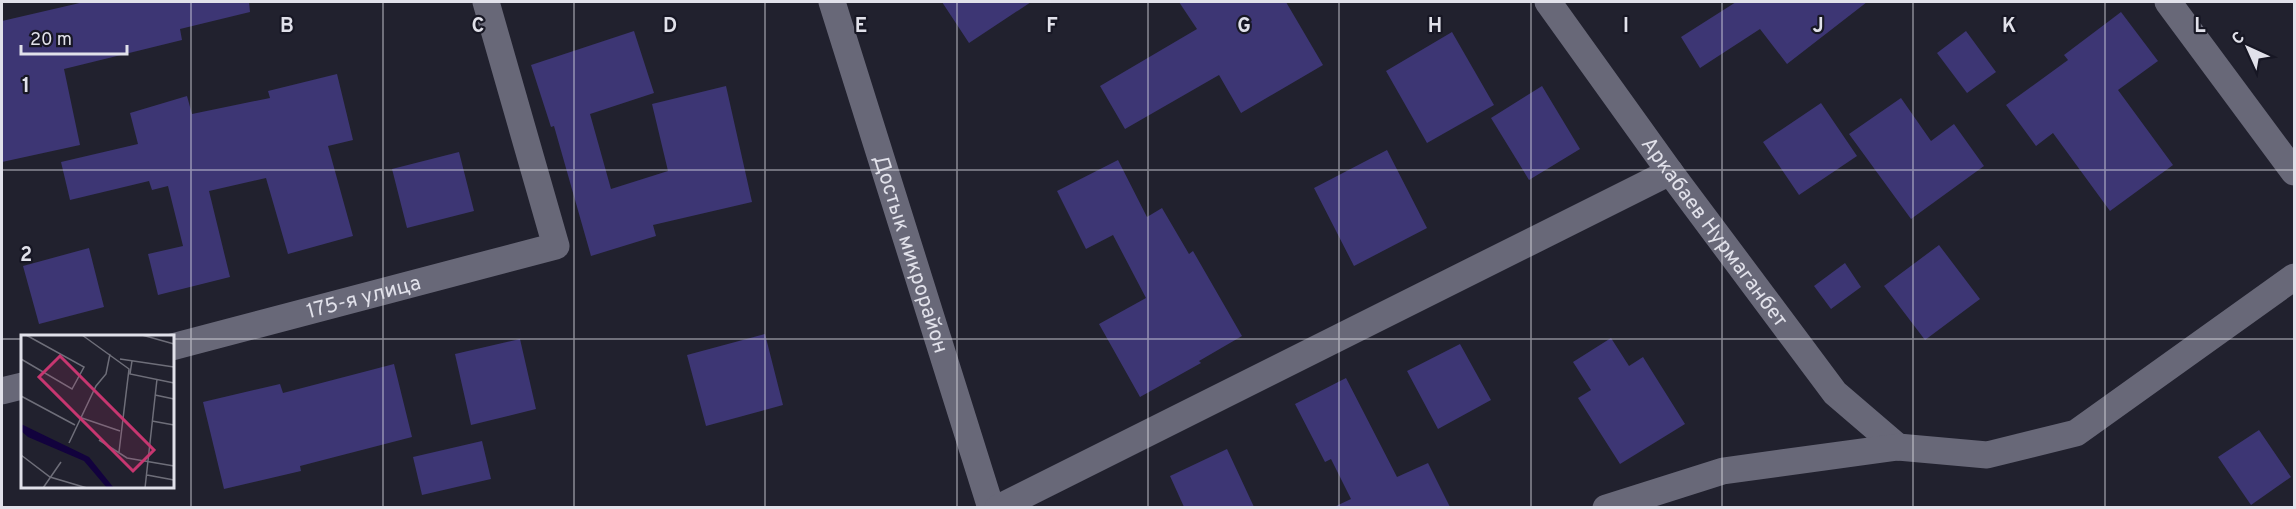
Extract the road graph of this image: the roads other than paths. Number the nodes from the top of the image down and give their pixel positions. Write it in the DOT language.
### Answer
graph roads {
  1 [pos="486,2"];
  2 [pos="832,2"];
  3 [pos="1548,2"];
  4 [pos="2168,2"];
  5 [pos="1670,172"];
  6 [pos="2295,172"];
  7 [pos="2295,277"];
  8 [pos="174,346"];
  9 [pos="21,386"];
  10 [pos="2,391"];
  11 [pos="1898,447"];
  12 [pos="991,507"];
  13 [pos="998,507"];
  14 [pos="1606,507"];
  1 -- 8 [label="street, 175-я улица"];
  2 -- 12 [label="street, Достык микрорайон"];
  3 -- 5 [label="street, Аркабаев Нурмаганбет"];
  4 -- 6 [label="street"];
  5 -- 11 [label="street, Аркабаев Нурмаганбет"];
  5 -- 13 [label="street"];
  7 -- 11 [label="street"];
  9 -- 10 [label="street"];
  11 -- 14 [label="street"];
}
